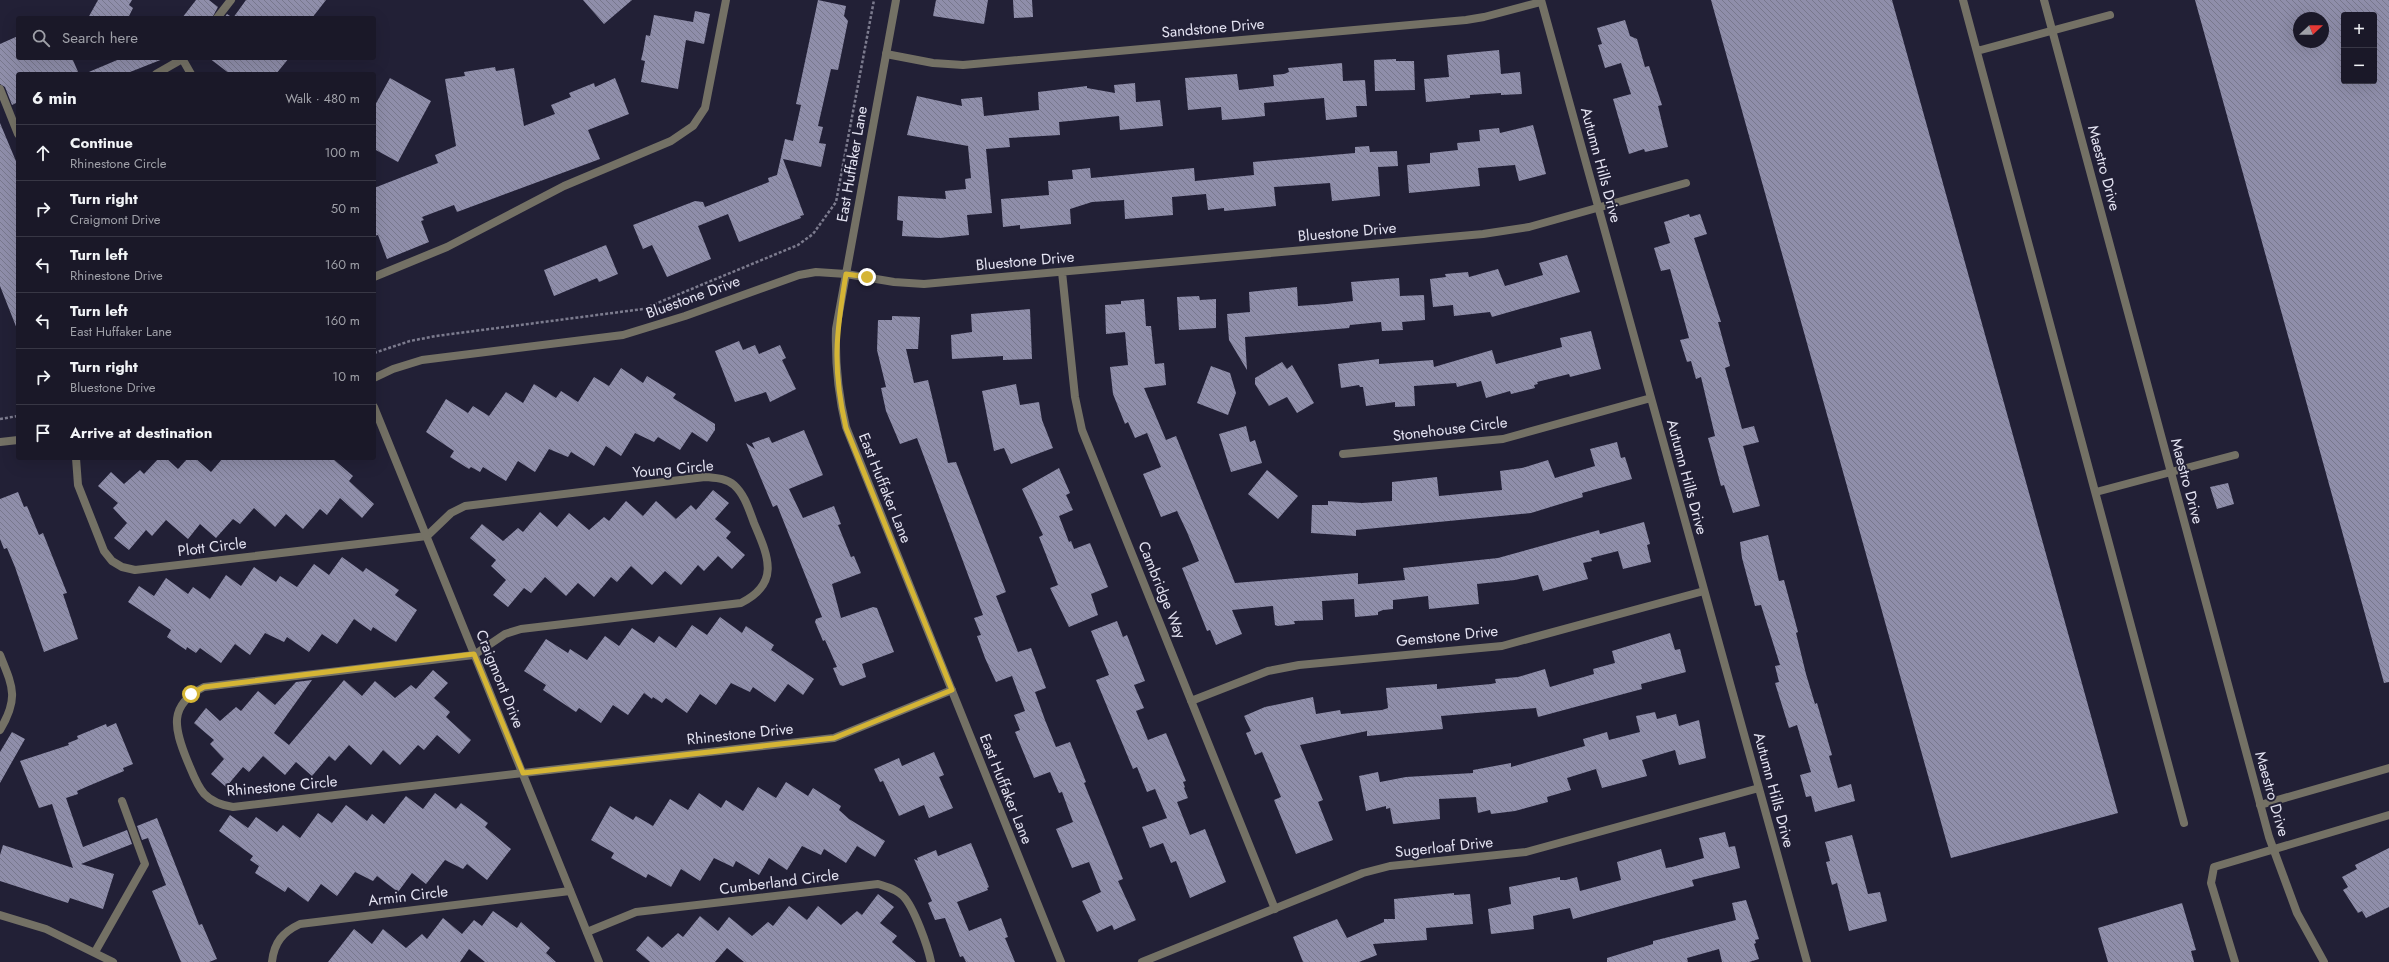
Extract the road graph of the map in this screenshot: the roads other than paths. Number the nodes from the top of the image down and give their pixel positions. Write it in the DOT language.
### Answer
graph roads {
  1 [pos="231,0"];
  2 [pos="726,0"];
  3 [pos="896,0"];
  4 [pos="1963,0"];
  5 [pos="2044,0"];
  6 [pos="1541,1"];
  7 [pos="2110,15"];
  8 [pos="219,16"];
  9 [pos="2053,30"];
  10 [pos="1978,51"];
  11 [pos="886,54"];
  12 [pos="181,60"];
  13 [pos="184,60"];
  14 [pos="160,72"];
  15 [pos="190,72"];
  16 [pos="0,89"];
  17 [pos="16,129"];
  18 [pos="1686,183"];
  19 [pos="1599,208"];
  20 [pos="1062,272"];
  21 [pos="846,274"];
  22 [pos="376,276"];
  23 [pos="376,377"];
  24 [pos="1651,398"];
  25 [pos="376,412"];
  26 [pos="16,440"];
  27 [pos="0,442"];
  28 [pos="1343,454"];
  29 [pos="2235,455"];
  30 [pos="76,460"];
  31 [pos="2170,472"];
  32 [pos="2096,492"];
  33 [pos="426,536"];
  34 [pos="1704,591"];
  35 [pos="0,654"];
  36 [pos="474,654"];
  37 [pos="952,690"];
  38 [pos="1191,701"];
  39 [pos="0,730"];
  40 [pos="2389,768"];
  41 [pos="523,773"];
  42 [pos="1759,788"];
  43 [pos="122,801"];
  44 [pos="2260,805"];
  45 [pos="2389,815"];
  46 [pos="2184,824"];
  47 [pos="2273,850"];
  48 [pos="570,891"];
  49 [pos="1275,909"];
  50 [pos="0,916"];
  51 [pos="587,932"];
  52 [pos="95,952"];
  53 [pos="2321,961"];
  54 [pos="113,962"];
  55 [pos="272,962"];
  56 [pos="599,962"];
  57 [pos="931,962"];
  58 [pos="1061,962"];
  59 [pos="1142,962"];
  60 [pos="1807,962"];
  61 [pos="2235,962"];
  1 -- 8 [label="street"];
  2 -- 22 [label="street"];
  3 -- 11 [label="street, East Huffaker Lane"];
  4 -- 10 [label="street"];
  5 -- 9 [label="street, Maestro Drive"];
  6 -- 11 [label="street, Sandstone Drive"];
  6 -- 19 [label="street, Autumn Hills Drive"];
  7 -- 9 [label="street"];
  9 -- 10 [label="street"];
  9 -- 31 [label="street, Maestro Drive"];
  10 -- 32 [label="street"];
  11 -- 21 [label="street, East Huffaker Lane"];
  12 -- 14 [label="street"];
  13 -- 15 [label="street"];
  16 -- 17 [label="street"];
  18 -- 19 [label="street, Bluestone Drive"];
  19 -- 20 [label="street, Bluestone Drive"];
  19 -- 24 [label="street, Autumn Hills Drive"];
  20 -- 21 [label="street, Bluestone Drive"];
  20 -- 38 [label="street, Cambridge Way"];
  21 -- 23 [label="street, Bluestone Drive"];
  21 -- 37 [label="street, East Huffaker Lane"];
  24 -- 28 [label="street, Stonehouse Circle"];
  24 -- 34 [label="street, Autumn Hills Drive"];
  25 -- 33 [label="street, Craigmont Drive"];
  26 -- 27 [label="street"];
  29 -- 31 [label="street"];
  30 -- 33 [label="street, Plott Circle"];
  31 -- 32 [label="street"];
  31 -- 44 [label="street, Maestro Drive"];
  32 -- 46 [label="street"];
  33 -- 36 [label="street, Craigmont Drive"];
  33 -- 36 [label="street, Young Circle"];
  34 -- 38 [label="street, Gemstone Drive"];
  34 -- 42 [label="street, Autumn Hills Drive"];
  35 -- 39 [label="street"];
  36 -- 41 [label="street, Craigmont Drive"];
  36 -- 41 [label="street, Rhinestone Circle"];
  37 -- 41 [label="street, Rhinestone Drive"];
  37 -- 58 [label="street, East Huffaker Lane"];
  38 -- 49 [label="street, Cambridge Way"];
  40 -- 44 [label="street"];
  41 -- 48 [label="street, Craigmont Drive"];
  42 -- 49 [label="street, Sugerloaf Drive"];
  42 -- 60 [label="street, Autumn Hills Drive"];
  43 -- 52 [label="street"];
  44 -- 47 [label="street, Maestro Drive"];
  45 -- 47 [label="street"];
  47 -- 53 [label="street, Maestro Drive"];
  47 -- 61 [label="street"];
  48 -- 51 [label="street, Craigmont Drive"];
  48 -- 55 [label="street, Armin Circle"];
  49 -- 59 [label="street, Sugerloaf Drive"];
  50 -- 52 [label="street"];
  51 -- 56 [label="street, Craigmont Drive"];
  51 -- 57 [label="street, Cumberland Circle"];
  52 -- 54 [label="street"];
}
